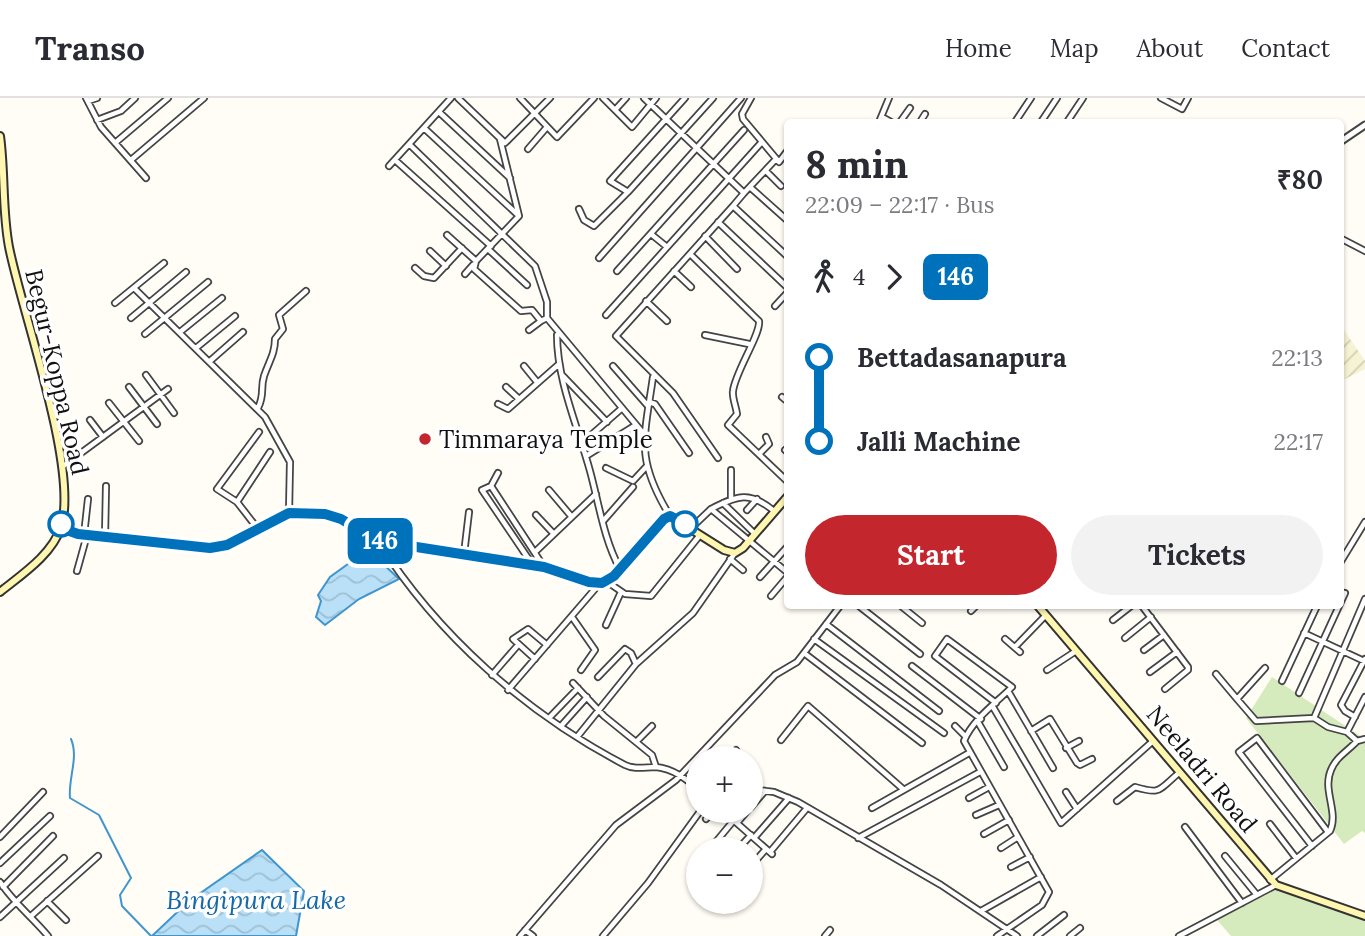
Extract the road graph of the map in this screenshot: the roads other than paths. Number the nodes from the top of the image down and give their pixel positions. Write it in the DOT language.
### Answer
graph roads {
  1 [pos="97,98"];
  2 [pos="135,98"];
  3 [pos="168,98"];
  4 [pos="204,98"];
  5 [pos="451,98"];
  6 [pos="458,98"];
  7 [pos="520,98"];
  8 [pos="550,98"];
  9 [pos="594,98"];
  10 [pos="603,98"];
  11 [pos="626,98"];
  12 [pos="643,98"];
  13 [pos="656,98"];
  14 [pos="685,98"];
  15 [pos="713,98"];
  16 [pos="741,98"];
  17 [pos="751,98"];
  18 [pos="889,98"];
  19 [pos="1031,98"];
  20 [pos="1057,98"];
  21 [pos="1083,98"];
  22 [pos="1163,98"];
  23 [pos="1188,98"];
  24 [pos="87,100"];
  25 [pos="650,105"];
  26 [pos="910,108"];
  27 [pos="615,110"];
  28 [pos="439,112"];
  29 [pos="535,113"];
  30 [pos="925,114"];
  31 [pos="665,119"];
  32 [pos="881,119"];
  33 [pos="902,119"];
  34 [pos="921,119"];
  35 [pos="1017,119"];
  36 [pos="1043,119"];
  37 [pos="1069,119"];
  38 [pos="97,120"];
  39 [pos="1365,125"];
  40 [pos="547,127"];
  41 [pos="424,128"];
  42 [pos="744,130"];
  43 [pos="681,134"];
  44 [pos="0,136"];
  45 [pos="500,139"];
  46 [pos="1344,139"];
  47 [pos="116,143"];
  48 [pos="409,144"];
  49 [pos="760,144"];
  50 [pos="528,149"];
  51 [pos="696,149"];
  52 [pos="784,155"];
  53 [pos="776,159"];
  54 [pos="131,160"];
  55 [pos="395,160"];
  56 [pos="713,164"];
  57 [pos="389,166"];
  58 [pos="766,171"];
  59 [pos="146,178"];
  60 [pos="511,179"];
  61 [pos="729,180"];
  62 [pos="780,186"];
  63 [pos="751,188"];
  64 [pos="1,190"];
  65 [pos="628,192"];
  66 [pos="744,193"];
  67 [pos="733,206"];
  68 [pos="579,209"];
  69 [pos="519,216"];
  70 [pos="784,217"];
  71 [pos="718,222"];
  72 [pos="650,233"];
  73 [pos="503,234"];
  74 [pos="447,235"];
  75 [pos="705,236"];
  76 [pos="1344,240"];
  77 [pos="667,247"];
  78 [pos="462,248"];
  79 [pos="490,248"];
  80 [pos="430,251"];
  81 [pos="1365,251"];
  82 [pos="689,253"];
  83 [pos="784,253"];
  84 [pos="599,258"];
  85 [pos="164,263"];
  86 [pos="475,263"];
  87 [pos="446,266"];
  88 [pos="415,268"];
  89 [pos="737,269"];
  90 [pos="617,271"];
  91 [pos="674,271"];
  92 [pos="186,272"];
  93 [pos="465,274"];
  94 [pos="208,282"];
  95 [pos="527,285"];
  96 [pos="784,286"];
  97 [pos="691,287"];
  98 [pos="134,288"];
  99 [pos="306,291"];
  100 [pos="784,295"];
  101 [pos="222,298"];
  102 [pos="646,301"];
  103 [pos="115,303"];
  104 [pos="150,303"];
  105 [pos="775,306"];
  106 [pos="606,315"];
  107 [pos="235,316"];
  108 [pos="165,317"];
  109 [pos="131,318"];
  110 [pos="544,319"];
  111 [pos="667,321"];
  112 [pos="529,330"];
  113 [pos="180,332"];
  114 [pos="243,332"];
  115 [pos="557,333"];
  116 [pos="145,334"];
  117 [pos="705,335"];
  118 [pos="749,344"];
  119 [pos="196,348"];
  120 [pos="210,361"];
  121 [pos="558,365"];
  122 [pos="524,366"];
  123 [pos="613,366"];
  124 [pos="146,375"];
  125 [pos="562,376"];
  126 [pos="653,377"];
  127 [pos="537,382"];
  128 [pos="129,387"];
  129 [pos="506,387"];
  130 [pos="168,389"];
  131 [pos="160,394"];
  132 [pos="519,399"];
  133 [pos="108,403"];
  134 [pos="498,404"];
  135 [pos="649,404"];
  136 [pos="144,406"];
  137 [pos="258,408"];
  138 [pos="621,409"];
  139 [pos="174,412"];
  140 [pos="90,420"];
  141 [pos="123,422"];
  142 [pos="607,422"];
  143 [pos="156,424"];
  144 [pos="636,425"];
  145 [pos="259,432"];
  146 [pos="643,433"];
  147 [pos="103,437"];
  148 [pos="766,437"];
  149 [pos="139,441"];
  150 [pos="582,443"];
  151 [pos="270,452"];
  152 [pos="689,453"];
  153 [pos="759,454"];
  154 [pos="586,456"];
  155 [pos="718,458"];
  156 [pos="646,467"];
  157 [pos="61,468"];
  158 [pos="606,468"];
  159 [pos="731,470"];
  160 [pos="498,473"];
  161 [pos="784,478"];
  162 [pos="106,486"];
  163 [pos="491,486"];
  164 [pos="633,487"];
  165 [pos="549,490"];
  166 [pos="596,494"];
  167 [pos="732,498"];
  168 [pos="88,499"];
  169 [pos="757,499"];
  170 [pos="784,500"];
  171 [pos="237,502"];
  172 [pos="723,503"];
  173 [pos="711,509"];
  174 [pos="747,510"];
  175 [pos="774,511"];
  176 [pos="469,512"];
  177 [pos="289,513"];
  178 [pos="536,515"];
  179 [pos="571,516"];
  180 [pos="670,516"];
  181 [pos="604,521"];
  182 [pos="1365,522"];
  183 [pos="61,528"];
  184 [pos="691,528"];
  185 [pos="258,529"];
  186 [pos="553,533"];
  187 [pos="700,534"];
  188 [pos="755,534"];
  189 [pos="86,535"];
  190 [pos="105,537"];
  191 [pos="749,540"];
  192 [pos="378,541"];
  193 [pos="784,550"];
  194 [pos="535,552"];
  195 [pos="464,554"];
  196 [pos="732,556"];
  197 [pos="1344,556"];
  198 [pos="774,561"];
  199 [pos="532,565"];
  200 [pos="544,567"];
  201 [pos="620,569"];
  202 [pos="743,570"];
  203 [pos="77,571"];
  204 [pos="784,571"];
  205 [pos="760,577"];
  206 [pos="784,580"];
  207 [pos="603,582"];
  208 [pos="0,592"];
  209 [pos="621,592"];
  210 [pos="771,596"];
  211 [pos="1365,599"];
  212 [pos="838,609"];
  213 [pos="863,609"];
  214 [pos="905,609"];
  215 [pos="1041,609"];
  216 [pos="1128,609"];
  217 [pos="1144,609"];
  218 [pos="1316,609"];
  219 [pos="1338,609"];
  220 [pos="1046,615"];
  221 [pos="572,617"];
  222 [pos="1151,617"];
  223 [pos="1112,620"];
  224 [pos="922,623"];
  225 [pos="826,624"];
  226 [pos="606,625"];
  227 [pos="1304,633"];
  228 [pos="1164,635"];
  229 [pos="1125,638"];
  230 [pos="814,639"];
  231 [pos="1005,639"];
  232 [pos="1323,642"];
  233 [pos="518,645"];
  234 [pos="548,645"];
  235 [pos="1341,649"];
  236 [pos="1144,650"];
  237 [pos="1077,651"];
  238 [pos="1177,652"];
  239 [pos="804,653"];
  240 [pos="920,654"];
  241 [pos="535,659"];
  242 [pos="1365,660"];
  243 [pos="636,664"];
  244 [pos="912,666"];
  245 [pos="1265,668"];
  246 [pos="581,670"];
  247 [pos="1047,670"];
  248 [pos="1150,672"];
  249 [pos="1216,674"];
  250 [pos="492,675"];
  251 [pos="598,677"];
  252 [pos="1282,681"];
  253 [pos="1165,689"];
  254 [pos="508,690"];
  255 [pos="1008,691"];
  256 [pos="1299,692"];
  257 [pos="587,697"];
  258 [pos="1365,697"];
  259 [pos="1237,699"];
  260 [pos="994,705"];
  261 [pos="599,709"];
  262 [pos="939,710"];
  263 [pos="1355,717"];
  264 [pos="550,718"];
  265 [pos="1314,718"];
  266 [pos="979,720"];
  267 [pos="561,726"];
  268 [pos="652,726"];
  269 [pos="955,726"];
  270 [pos="1031,731"];
  271 [pos="1347,732"];
  272 [pos="944,733"];
  273 [pos="965,736"];
  274 [pos="577,737"];
  275 [pos="1365,739"];
  276 [pos="781,740"];
  277 [pos="1153,740"];
  278 [pos="1079,741"];
  279 [pos="1357,741"];
  280 [pos="636,742"];
  281 [pos="922,743"];
  282 [pos="1066,748"];
  283 [pos="969,752"];
  284 [pos="1091,759"];
  285 [pos="1004,767"];
  286 [pos="656,768"];
  287 [pos="1053,768"];
  288 [pos="980,772"];
  289 [pos="1180,772"];
  290 [pos="681,774"];
  291 [pos="686,778"];
  292 [pos="989,787"];
  293 [pos="903,789"];
  294 [pos="763,790"];
  295 [pos="766,790"];
  296 [pos="43,792"];
  297 [pos="1066,792"];
  298 [pos="763,793"];
  299 [pos="789,798"];
  300 [pos="969,798"];
  301 [pos="1117,801"];
  302 [pos="999,805"];
  303 [pos="807,808"];
  304 [pos="872,808"];
  305 [pos="1077,809"];
  306 [pos="976,815"];
  307 [pos="50,816"];
  308 [pos="1009,820"];
  309 [pos="692,823"];
  310 [pos="733,823"];
  311 [pos="737,823"];
  312 [pos="1270,824"];
  313 [pos="1185,827"];
  314 [pos="1328,832"];
  315 [pos="984,834"];
  316 [pos="53,836"];
  317 [pos="752,836"];
  318 [pos="0,837"];
  319 [pos="721,837"];
  320 [pos="1018,837"];
  321 [pos="858,838"];
  322 [pos="1312,846"];
  323 [pos="1001,848"];
  324 [pos="769,851"];
  325 [pos="99,856"];
  326 [pos="763,856"];
  327 [pos="1225,856"];
  328 [pos="1030,857"];
  329 [pos="64,858"];
  330 [pos="1296,858"];
  331 [pos="0,863"];
  332 [pos="1011,867"];
  333 [pos="1041,877"];
  334 [pos="1273,882"];
  335 [pos="2,884"];
  336 [pos="1257,895"];
  337 [pos="47,901"];
  338 [pos="15,903"];
  339 [pos="1242,903"];
  340 [pos="981,911"];
  341 [pos="1064,915"];
  342 [pos="31,916"];
  343 [pos="1365,916"];
  344 [pos="0,917"];
  345 [pos="65,920"];
  346 [pos="1080,928"];
  347 [pos="1007,929"];
  348 [pos="525,930"];
  349 [pos="830,930"];
  350 [pos="48,936"];
  351 [pos="520,936"];
  352 [pos="533,936"];
  353 [pos="603,936"];
  354 [pos="825,936"];
  355 [pos="997,936"];
  356 [pos="1017,936"];
  357 [pos="1037,936"];
  358 [pos="1070,936"];
  359 [pos="1179,936"];
  1 -- 24 [label="street"];
  2 -- 38 [label="street"];
  3 -- 47 [label="street"];
  4 -- 54 [label="street"];
  5 -- 28 [label="street"];
  6 -- 45 [label="street"];
  7 -- 29 [label="street"];
  8 -- 29 [label="street"];
  9 -- 40 [label="street"];
  10 -- 27 [label="street"];
  11 -- 27 [label="street"];
  12 -- 25 [label="street"];
  13 -- 25 [label="street"];
  14 -- 31 [label="street"];
  15 -- 43 [label="street"];
  16 -- 51 [label="street"];
  17 -- 53 [label="street"];
  18 -- 32 [label="street"];
  19 -- 35 [label="street"];
  20 -- 36 [label="street"];
  21 -- 37 [label="street"];
  22 -- 23 [label="street"];
  24 -- 38 [label="street"];
  25 -- 27 [label="street"];
  25 -- 31 [label="street"];
  26 -- 33 [label="street"];
  28 -- 41 [label="street"];
  28 -- 60 [label="street"];
  29 -- 40 [label="street"];
  29 -- 45 [label="street"];
  30 -- 34 [label="street"];
  31 -- 43 [label="street"];
  31 -- 65 [label="street"];
  38 -- 47 [label="street"];
  39 -- 46 [label="street"];
  40 -- 50 [label="street"];
  41 -- 48 [label="street"];
  41 -- 69 [label="street"];
  42 -- 56 [label="street"];
  43 -- 51 [label="street"];
  43 -- 65 [label="street"];
  44 -- 64 [label="main road, Begur-Koppa Road"];
  45 -- 60 [label="street"];
  47 -- 54 [label="street"];
  48 -- 55 [label="street"];
  48 -- 73 [label="street"];
  49 -- 61 [label="street"];
  51 -- 56 [label="street"];
  51 -- 84 [label="street"];
  52 -- 53 [label="street"];
  53 -- 58 [label="street"];
  54 -- 59 [label="street"];
  55 -- 57 [label="street"];
  55 -- 79 [label="street"];
  56 -- 61 [label="street"];
  56 -- 72 [label="street"];
  58 -- 62 [label="street"];
  58 -- 63 [label="street"];
  60 -- 69 [label="street"];
  61 -- 66 [label="street"];
  61 -- 77 [label="street"];
  63 -- 66 [label="street"];
  63 -- 70 [label="street"];
  64 -- 157 [label="main road, Begur-Koppa Road"];
  65 -- 68 [label="street"];
  66 -- 67 [label="street"];
  67 -- 71 [label="street"];
  67 -- 83 [label="street"];
  69 -- 73 [label="street"];
  71 -- 75 [label="street"];
  71 -- 96 [label="street"];
  72 -- 77 [label="street"];
  72 -- 90 [label="street"];
  73 -- 79 [label="street"];
  73 -- 110 [label="street"];
  74 -- 78 [label="street"];
  75 -- 82 [label="street"];
  75 -- 89 [label="street"];
  76 -- 81 [label="street"];
  77 -- 106 [label="street"];
  78 -- 86 [label="street"];
  78 -- 87 [label="street"];
  79 -- 86 [label="street"];
  79 -- 95 [label="street"];
  80 -- 87 [label="street"];
  82 -- 91 [label="street"];
  82 -- 118 [label="street"];
  85 -- 98 [label="street"];
  86 -- 93 [label="street"];
  86 -- 110 [label="street"];
  87 -- 88 [label="street"];
  91 -- 97 [label="street"];
  91 -- 102 [label="street"];
  92 -- 104 [label="street"];
  94 -- 108 [label="street"];
  98 -- 103 [label="street"];
  98 -- 104 [label="street"];
  99 -- 137 [label="street"];
  100 -- 105 [label="street"];
  101 -- 113 [label="street"];
  102 -- 111 [label="street"];
  102 -- 126 [label="street"];
  104 -- 108 [label="street"];
  104 -- 109 [label="street"];
  107 -- 119 [label="street"];
  108 -- 113 [label="street"];
  108 -- 116 [label="street"];
  110 -- 112 [label="street"];
  110 -- 115 [label="street"];
  113 -- 119 [label="street"];
  114 -- 120 [label="street"];
  115 -- 121 [label="street"];
  115 -- 138 [label="street"];
  117 -- 118 [label="street"];
  118 -- 153 [label="street"];
  119 -- 120 [label="street"];
  120 -- 137 [label="street"];
  121 -- 125 [label="street"];
  121 -- 127 [label="street"];
  122 -- 127 [label="street"];
  123 -- 135 [label="street"];
  124 -- 131 [label="street"];
  125 -- 142 [label="street"];
  125 -- 150 [label="street"];
  126 -- 135 [label="street"];
  126 -- 155 [label="street"];
  127 -- 132 [label="street"];
  128 -- 136 [label="street"];
  129 -- 132 [label="street"];
  130 -- 131 [label="street"];
  131 -- 136 [label="street"];
  131 -- 139 [label="street"];
  132 -- 134 [label="street"];
  133 -- 141 [label="street"];
  135 -- 146 [label="street"];
  135 -- 152 [label="street"];
  136 -- 141 [label="street"];
  136 -- 143 [label="street"];
  137 -- 177 [label="street"];
  138 -- 142 [label="street"];
  138 -- 144 [label="street"];
  140 -- 147 [label="street"];
  141 -- 147 [label="street"];
  141 -- 149 [label="street"];
  142 -- 150 [label="street"];
  144 -- 146 [label="street"];
  144 -- 154 [label="street"];
  145 -- 171 [label="street"];
  146 -- 156 [label="street"];
  147 -- 157 [label="street"];
  148 -- 153 [label="street"];
  150 -- 154 [label="street"];
  151 -- 171 [label="street"];
  153 -- 161 [label="street"];
  154 -- 166 [label="street"];
  156 -- 158 [label="street"];
  156 -- 180 [label="street"];
  157 -- 183 [label="main road, Begur-Koppa Road"];
  159 -- 167 [label="street"];
  160 -- 163 [label="street"];
  162 -- 190 [label="street"];
  163 -- 194 [label="street"];
  163 -- 199 [label="street"];
  164 -- 181 [label="street"];
  165 -- 179 [label="street"];
  166 -- 179 [label="street"];
  166 -- 181 [label="street"];
  167 -- 169 [label="street"];
  167 -- 172 [label="street"];
  168 -- 189 [label="street"];
  169 -- 174 [label="street"];
  169 -- 175 [label="street"];
  170 -- 175 [label="main road"];
  171 -- 185 [label="street"];
  172 -- 173 [label="street"];
  172 -- 188 [label="street"];
  173 -- 184 [label="street"];
  173 -- 191 [label="street"];
  175 -- 188 [label="main road"];
  176 -- 195 [label="street"];
  177 -- 185 [label="main road"];
  177 -- 192 [label="main road"];
  178 -- 186 [label="street"];
  179 -- 186 [label="street"];
  180 -- 184 [label="main road"];
  180 -- 201 [label="main road"];
  181 -- 201 [label="street"];
  182 -- 197 [label="street"];
  183 -- 189 [label="main road"];
  183 -- 208 [label="main road"];
  184 -- 187 [label="main road"];
  185 -- 190 [label="main road"];
  186 -- 194 [label="street"];
  187 -- 196 [label="main road"];
  187 -- 209 [label="street"];
  188 -- 191 [label="main road"];
  189 -- 190 [label="main road"];
  189 -- 203 [label="street"];
  191 -- 196 [label="main road"];
  191 -- 198 [label="street"];
  192 -- 195 [label="main road"];
  192 -- 250 [label="street"];
  193 -- 198 [label="street"];
  194 -- 200 [label="street"];
  195 -- 199 [label="main road"];
  196 -- 202 [label="street"];
  196 -- 243 [label="street"];
  198 -- 204 [label="street"];
  198 -- 205 [label="street"];
  199 -- 200 [label="main road"];
  200 -- 207 [label="main road"];
  201 -- 207 [label="main road"];
  206 -- 210 [label="street"];
  207 -- 209 [label="street"];
  207 -- 221 [label="street"];
  209 -- 226 [label="street"];
  211 -- 235 [label="street"];
  212 -- 225 [label="street"];
  213 -- 240 [label="street"];
  214 -- 224 [label="street"];
  215 -- 220 [label="main road, Neeladri Road"];
  216 -- 223 [label="street"];
  217 -- 222 [label="street"];
  218 -- 227 [label="street"];
  219 -- 232 [label="street"];
  220 -- 231 [label="street"];
  220 -- 237 [label="main road, Neeladri Road"];
  221 -- 234 [label="street"];
  221 -- 246 [label="street"];
  222 -- 228 [label="street"];
  222 -- 229 [label="street"];
  225 -- 230 [label="street"];
  225 -- 262 [label="street"];
  227 -- 232 [label="street"];
  227 -- 252 [label="street"];
  228 -- 236 [label="street"];
  228 -- 238 [label="street"];
  230 -- 239 [label="street"];
  230 -- 272 [label="street"];
  232 -- 235 [label="street"];
  232 -- 256 [label="street"];
  233 -- 234 [label="street"];
  233 -- 241 [label="street"];
  233 -- 250 [label="street"];
  234 -- 241 [label="street"];
  235 -- 242 [label="street"];
  235 -- 265 [label="street"];
  237 -- 247 [label="street"];
  237 -- 277 [label="main road, Neeladri Road"];
  238 -- 248 [label="street"];
  238 -- 253 [label="street"];
  239 -- 281 [label="street"];
  239 -- 290 [label="street"];
  241 -- 254 [label="street"];
  242 -- 263 [label="street"];
  243 -- 251 [label="street"];
  243 -- 261 [label="street"];
  244 -- 266 [label="street"];
  245 -- 259 [label="street"];
  249 -- 259 [label="street"];
  250 -- 254 [label="street"];
  254 -- 264 [label="street"];
  255 -- 260 [label="street"];
  255 -- 260 [label="street"];
  255 -- 270 [label="street"];
  257 -- 261 [label="street"];
  257 -- 264 [label="street"];
  257 -- 267 [label="street"];
  258 -- 263 [label="street"];
  259 -- 265 [label="street"];
  260 -- 266 [label="street"];
  260 -- 305 [label="street"];
  261 -- 274 [label="street"];
  261 -- 280 [label="street"];
  263 -- 271 [label="street"];
  264 -- 267 [label="street"];
  265 -- 271 [label="street"];
  266 -- 273 [label="street"];
  266 -- 285 [label="street"];
  267 -- 274 [label="street"];
  268 -- 280 [label="street"];
  269 -- 273 [label="street"];
  270 -- 282 [label="street"];
  270 -- 287 [label="street"];
  271 -- 279 [label="street"];
  273 -- 283 [label="street"];
  274 -- 286 [label="street"];
  275 -- 279 [label="street"];
  276 -- 293 [label="street"];
  277 -- 289 [label="main road, Neeladri Road"];
  277 -- 305 [label="street"];
  278 -- 282 [label="street"];
  279 -- 314 [label="street"];
  280 -- 286 [label="street"];
  282 -- 284 [label="street"];
  283 -- 288 [label="street"];
  283 -- 293 [label="street"];
  286 -- 290 [label="street"];
  288 -- 292 [label="street"];
  288 -- 321 [label="street"];
  289 -- 301 [label="street"];
  289 -- 334 [label="main road, Neeladri Road"];
  290 -- 291 [label="street"];
  290 -- 348 [label="street"];
  292 -- 300 [label="street"];
  292 -- 302 [label="street"];
  293 -- 304 [label="street"];
  294 -- 295 [label="street"];
  295 -- 298 [label="street"];
  295 -- 299 [label="street"];
  296 -- 318 [label="street"];
  297 -- 305 [label="street"];
  299 -- 303 [label="street"];
  299 -- 317 [label="street"];
  302 -- 306 [label="street"];
  302 -- 308 [label="street"];
  303 -- 321 [label="street"];
  303 -- 324 [label="street"];
  307 -- 331 [label="street"];
  308 -- 315 [label="street"];
  308 -- 320 [label="street"];
  309 -- 353 [label="street"];
  310 -- 319 [label="street"];
  311 -- 317 [label="street"];
  312 -- 330 [label="street"];
  313 -- 339 [label="street"];
  314 -- 322 [label="street"];
  314 -- 322 [label="street"];
  316 -- 335 [label="street"];
  317 -- 324 [label="street"];
  320 -- 323 [label="street"];
  320 -- 328 [label="street"];
  321 -- 340 [label="street"];
  322 -- 330 [label="street"];
  324 -- 326 [label="street"];
  325 -- 337 [label="street"];
  327 -- 336 [label="street"];
  328 -- 332 [label="street"];
  328 -- 333 [label="street"];
  329 -- 338 [label="street"];
  330 -- 334 [label="street"];
  333 -- 340 [label="street"];
  333 -- 347 [label="street"];
  334 -- 336 [label="street"];
  334 -- 343 [label="main road"];
  335 -- 338 [label="street"];
  336 -- 339 [label="street"];
  337 -- 342 [label="street"];
  337 -- 345 [label="street"];
  338 -- 342 [label="street"];
  338 -- 344 [label="street"];
  339 -- 359 [label="street"];
  340 -- 347 [label="street"];
  341 -- 357 [label="street"];
  342 -- 350 [label="street"];
  346 -- 358 [label="street"];
  347 -- 355 [label="street"];
  347 -- 356 [label="street"];
  348 -- 351 [label="street"];
  348 -- 352 [label="street"];
  349 -- 354 [label="street"];
}
